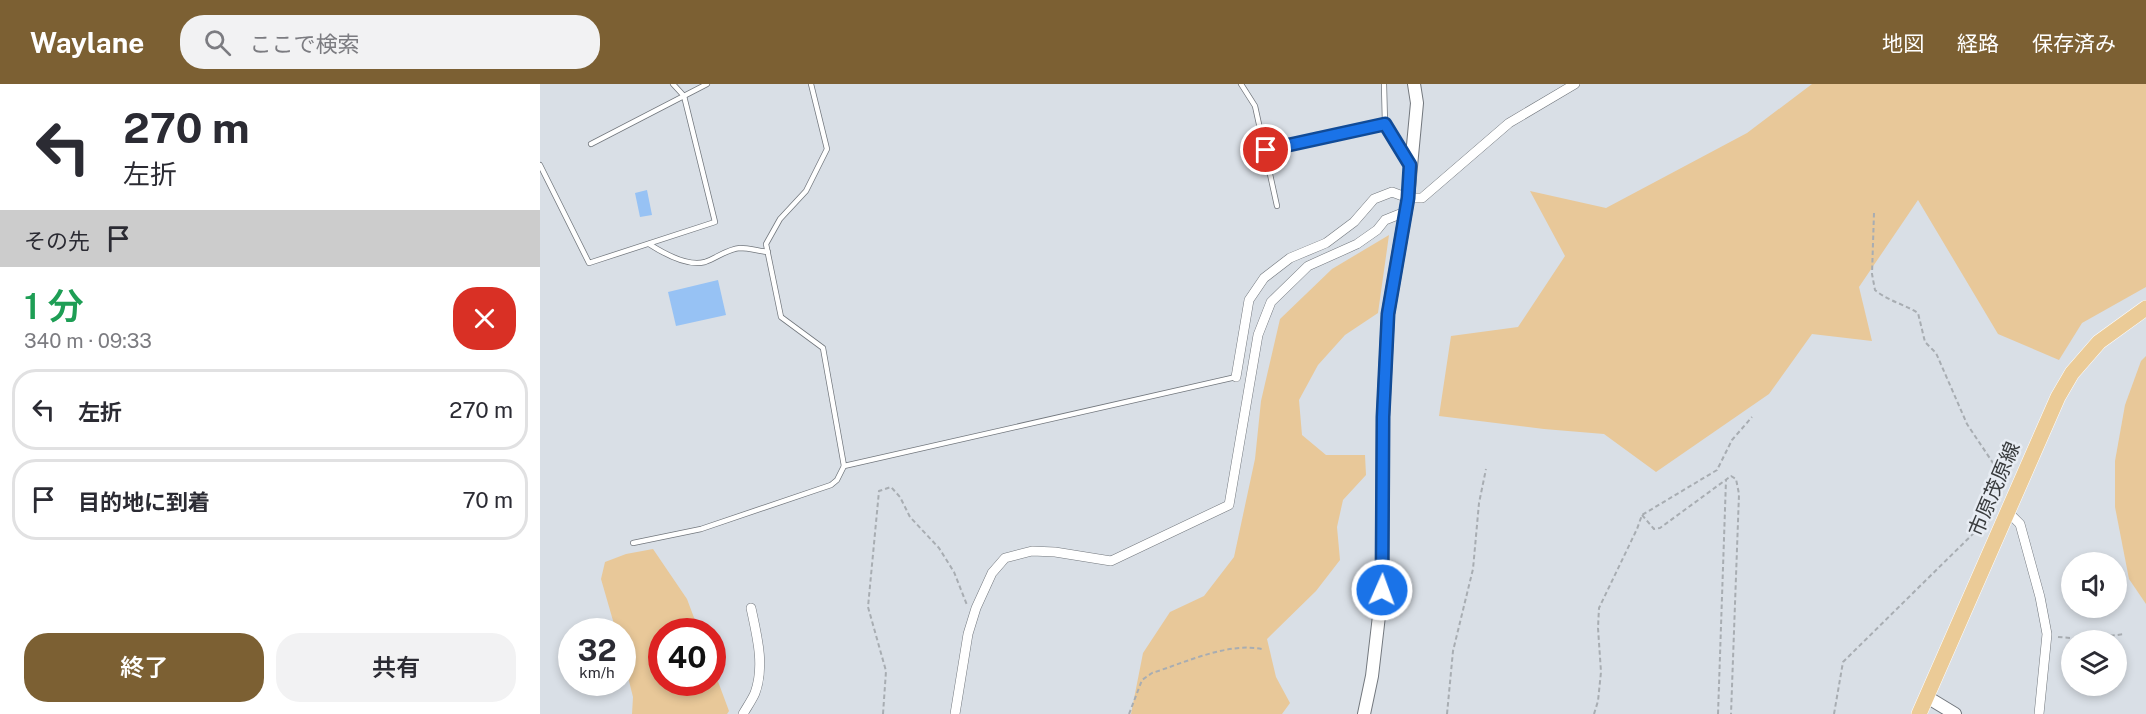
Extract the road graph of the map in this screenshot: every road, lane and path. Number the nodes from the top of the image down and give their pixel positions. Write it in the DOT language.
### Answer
graph roads {
  1 [pos="673,84"];
  2 [pos="707,84"];
  3 [pos="811,84"];
  4 [pos="1241,84"];
  5 [pos="1384,84"];
  6 [pos="1414,84"];
  7 [pos="1575,84"];
  8 [pos="684,96"];
  9 [pos="1385,124"];
  10 [pos="591,144"];
  11 [pos="1266,150"];
  12 [pos="540,165"];
  13 [pos="1410,165"];
  14 [pos="1408,198"];
  15 [pos="1277,206"];
  16 [pos="1405,212"];
  17 [pos="1874,213"];
  18 [pos="649,244"];
  19 [pos="768,252"];
  20 [pos="2146,308"];
  21 [pos="1236,377"];
  22 [pos="1752,417"];
  23 [pos="844,466"];
  24 [pos="1486,469"];
  25 [pos="1726,480"];
  26 [pos="2019,485"];
  27 [pos="1642,515"];
  28 [pos="2006,515"];
  29 [pos="633,543"];
  30 [pos="751,608"];
  31 [pos="973,617"];
  32 [pos="2047,634"];
  33 [pos="2061,638"];
  34 [pos="1262,649"];
  35 [pos="1927,697"];
  36 [pos="742,714"];
  37 [pos="883,714"];
  38 [pos="955,714"];
  39 [pos="1129,714"];
  40 [pos="1364,714"];
  41 [pos="1447,714"];
  42 [pos="1594,714"];
  43 [pos="1718,714"];
  44 [pos="1731,714"];
  45 [pos="1834,714"];
  46 [pos="1919,714"];
  47 [pos="1955,714"];
  48 [pos="2039,714"];
  1 -- 8 [label="lane"];
  2 -- 8 [label="lane"];
  3 -- 19 [label="lane"];
  4 -- 11 [label="lane"];
  5 -- 9 [label="lane"];
  6 -- 13 [label="street"];
  7 -- 14 [label="street"];
  8 -- 10 [label="lane"];
  8 -- 18 [label="lane"];
  9 -- 11 [label="lane"];
  9 -- 13 [label="lane"];
  11 -- 15 [label="lane"];
  12 -- 18 [label="lane"];
  13 -- 14 [label="street"];
  14 -- 16 [label="street"];
  14 -- 21 [label="street"];
  16 -- 31 [label="street"];
  16 -- 40 [label="street"];
  17 -- 26 [label="path"];
  18 -- 19 [label="lane"];
  19 -- 23 [label="lane"];
  20 -- 26 [label="main road, 市原茂原線"];
  21 -- 23 [label="lane"];
  22 -- 27 [label="path"];
  23 -- 29 [label="lane"];
  24 -- 41 [label="path"];
  25 -- 27 [label="path"];
  25 -- 43 [label="path"];
  25 -- 44 [label="path"];
  26 -- 28 [label="main road, 市原茂原線"];
  27 -- 42 [label="path"];
  28 -- 32 [label="street"];
  28 -- 35 [label="main road, 市原茂原線"];
  28 -- 45 [label="path"];
  30 -- 36 [label="street"];
  31 -- 37 [label="path"];
  31 -- 38 [label="street"];
  32 -- 33 [label="path"];
  32 -- 48 [label="street"];
  34 -- 39 [label="path"];
  35 -- 46 [label="main road, 市原茂原線"];
  35 -- 47 [label="street"];
}
